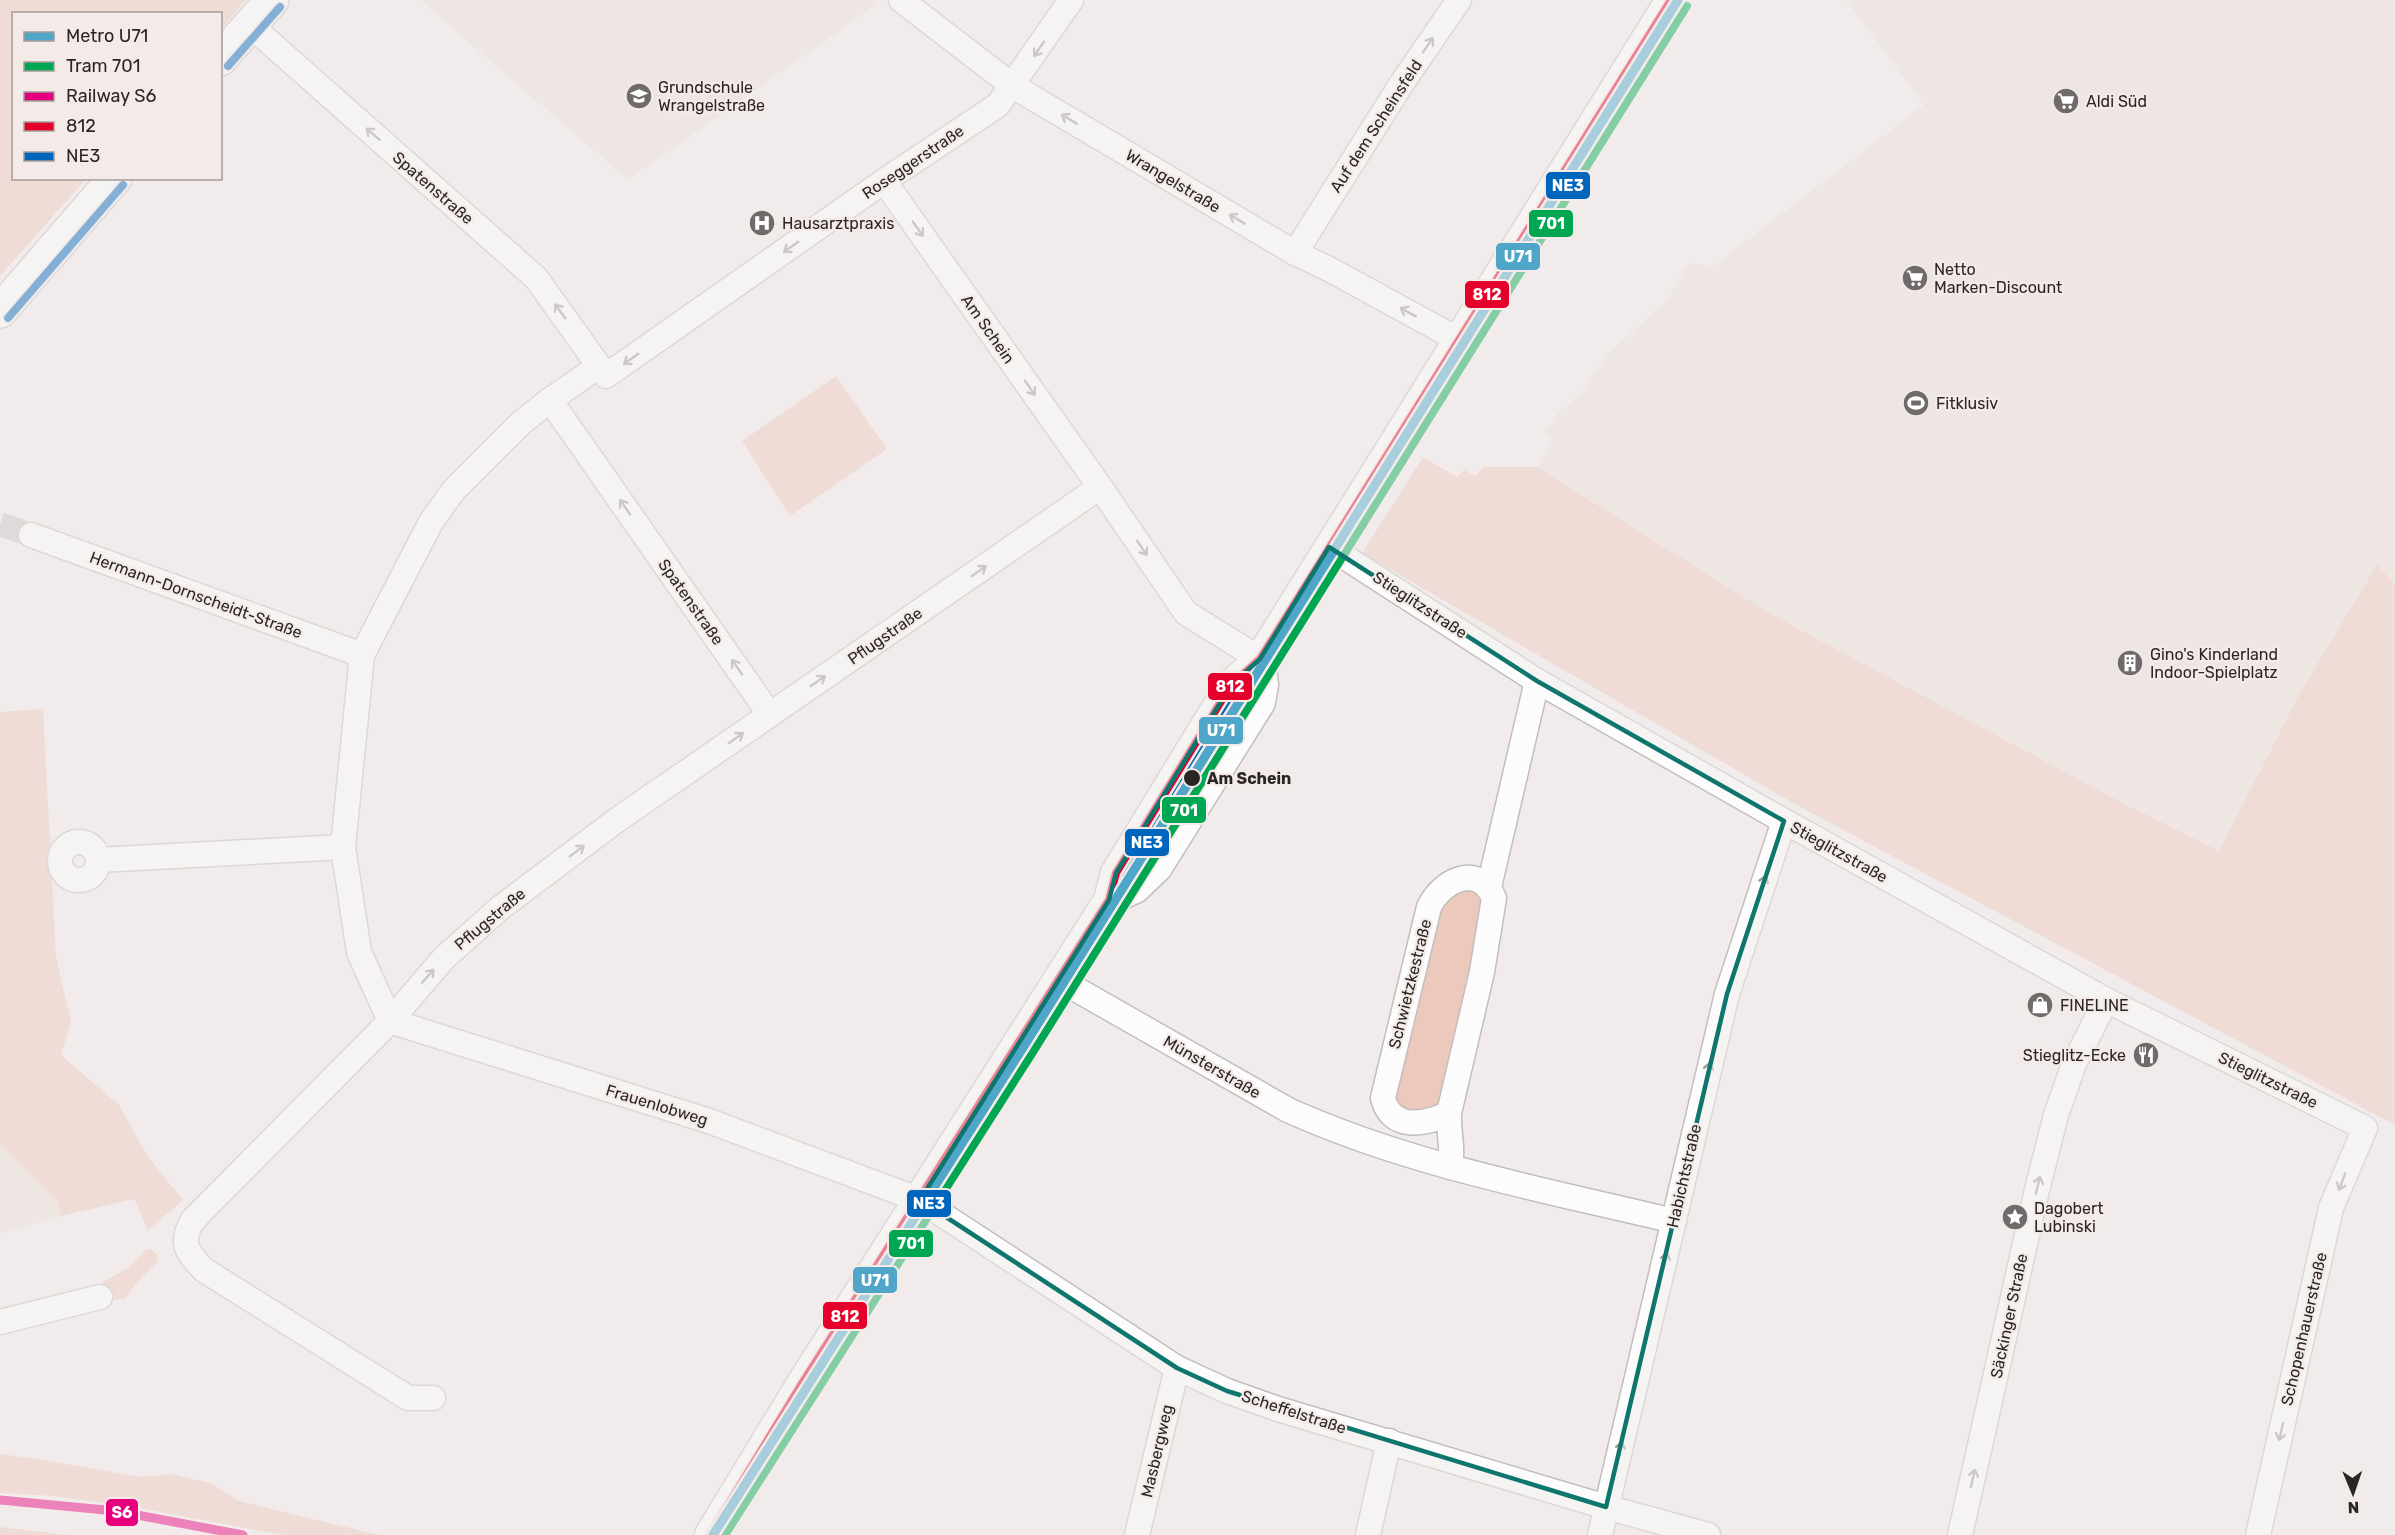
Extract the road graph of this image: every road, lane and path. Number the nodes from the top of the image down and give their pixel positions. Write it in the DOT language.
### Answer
graph roads {
  1 [pos="272,0"];
  2 [pos="901,0"];
  3 [pos="1071,0"];
  4 [pos="1459,0"];
  5 [pos="1671,0"];
  6 [pos="250,25"];
  7 [pos="222,56"];
  8 [pos="1013,86"];
  9 [pos="114,180"];
  10 [pos="884,181"];
  11 [pos="1295,253"];
  12 [pos="0,311"];
  13 [pos="1459,340"];
  14 [pos="603,371"];
  15 [pos="550,400"];
  16 [pos="1100,487"];
  17 [pos="31,535"];
  18 [pos="1329,547"];
  19 [pos="362,655"];
  20 [pos="1260,659"];
  21 [pos="1537,681"];
  22 [pos="770,714"];
  23 [pos="1784,821"];
  24 [pos="343,847"];
  25 [pos="98,860"];
  26 [pos="1489,887"];
  27 [pos="1060,980"];
  28 [pos="2106,1000"];
  29 [pos="390,1021"];
  30 [pos="1383,1098"];
  31 [pos="1449,1113"];
  32 [pos="2365,1128"];
  33 [pos="1370,1142"];
  34 [pos="1450,1167"];
  35 [pos="920,1200"];
  36 [pos="1674,1221"];
  37 [pos="100,1297"];
  38 [pos="0,1323"];
  39 [pos="1177,1368"];
  40 [pos="433,1398"];
  41 [pos="1389,1441"];
  42 [pos="1606,1507"];
  43 [pos="710,1535"];
  44 [pos="1137,1535"];
  45 [pos="1368,1535"];
  46 [pos="1600,1535"];
  47 [pos="1708,1535"];
  48 [pos="1960,1535"];
  49 [pos="2258,1535"];
  1 -- 6 [label="main road"];
  2 -- 8 [label="street, Wrangelstraße"];
  3 -- 8 [label="street, Roseggerstraße, one-way"];
  11 -- 4 [label="street, Auf dem Scheinsfeld, one-way"];
  5 -- 13 [label="street"];
  6 -- 7 [label="main road"];
  14 -- 6 [label="street, Spatenstraße, one-way"];
  8 -- 10 [label="street, Roseggerstraße"];
  11 -- 8 [label="street, Wrangelstraße, one-way"];
  9 -- 12 [label="main road"];
  10 -- 14 [label="street, Roseggerstraße, one-way"];
  10 -- 16 [label="street, Am Schein, one-way"];
  13 -- 11 [label="street, Wrangelstraße, one-way"];
  13 -- 18 [label="street"];
  14 -- 15 [label="street"];
  15 -- 19 [label="street"];
  22 -- 15 [label="street, Spatenstraße, one-way"];
  16 -- 20 [label="street, Am Schein, one-way"];
  22 -- 16 [label="street, Pflugstraße, one-way"];
  17 -- 19 [label="street, Hermann-Dornscheidt-Straße"];
  18 -- 20 [label="street"];
  18 -- 21 [label="street, Stieglitzstraße"];
  19 -- 24 [label="street"];
  20 -- 27 [label="street"];
  21 -- 23 [label="street, Stieglitzstraße"];
  21 -- 26 [label="street"];
  29 -- 22 [label="street, Pflugstraße, one-way"];
  23 -- 28 [label="street, Stieglitzstraße"];
  36 -- 23 [label="street, Habichtstraße, one-way"];
  24 -- 25 [label="street"];
  24 -- 29 [label="street"];
  26 -- 30 [label="street, Schwietzkestraße"];
  26 -- 31 [label="street"];
  27 -- 33 [label="street, Münsterstraße"];
  27 -- 35 [label="street"];
  28 -- 32 [label="street, Stieglitzstraße"];
  48 -- 28 [label="street, Säckinger Straße, one-way"];
  29 -- 35 [label="street, Frauenlobweg"];
  29 -- 40 [label="street, Pflugstraße"];
  30 -- 31 [label="street"];
  30 -- 33 [label="street, Schwietzkestraße"];
  31 -- 34 [label="street"];
  32 -- 49 [label="street, Schopenhauerstraße, one-way"];
  33 -- 34 [label="street"];
  34 -- 36 [label="street"];
  35 -- 39 [label="street, Scheffelstraße"];
  35 -- 43 [label="street"];
  42 -- 36 [label="street, Habichtstraße, one-way"];
  37 -- 38 [label="street"];
  39 -- 41 [label="street, Scheffelstraße"];
  39 -- 44 [label="street, Masbergweg"];
  41 -- 42 [label="street, Scheffelstraße"];
  41 -- 45 [label="street"];
  42 -- 46 [label="street, Habichtstraße"];
  42 -- 47 [label="street, Scheffelstraße"];
}
